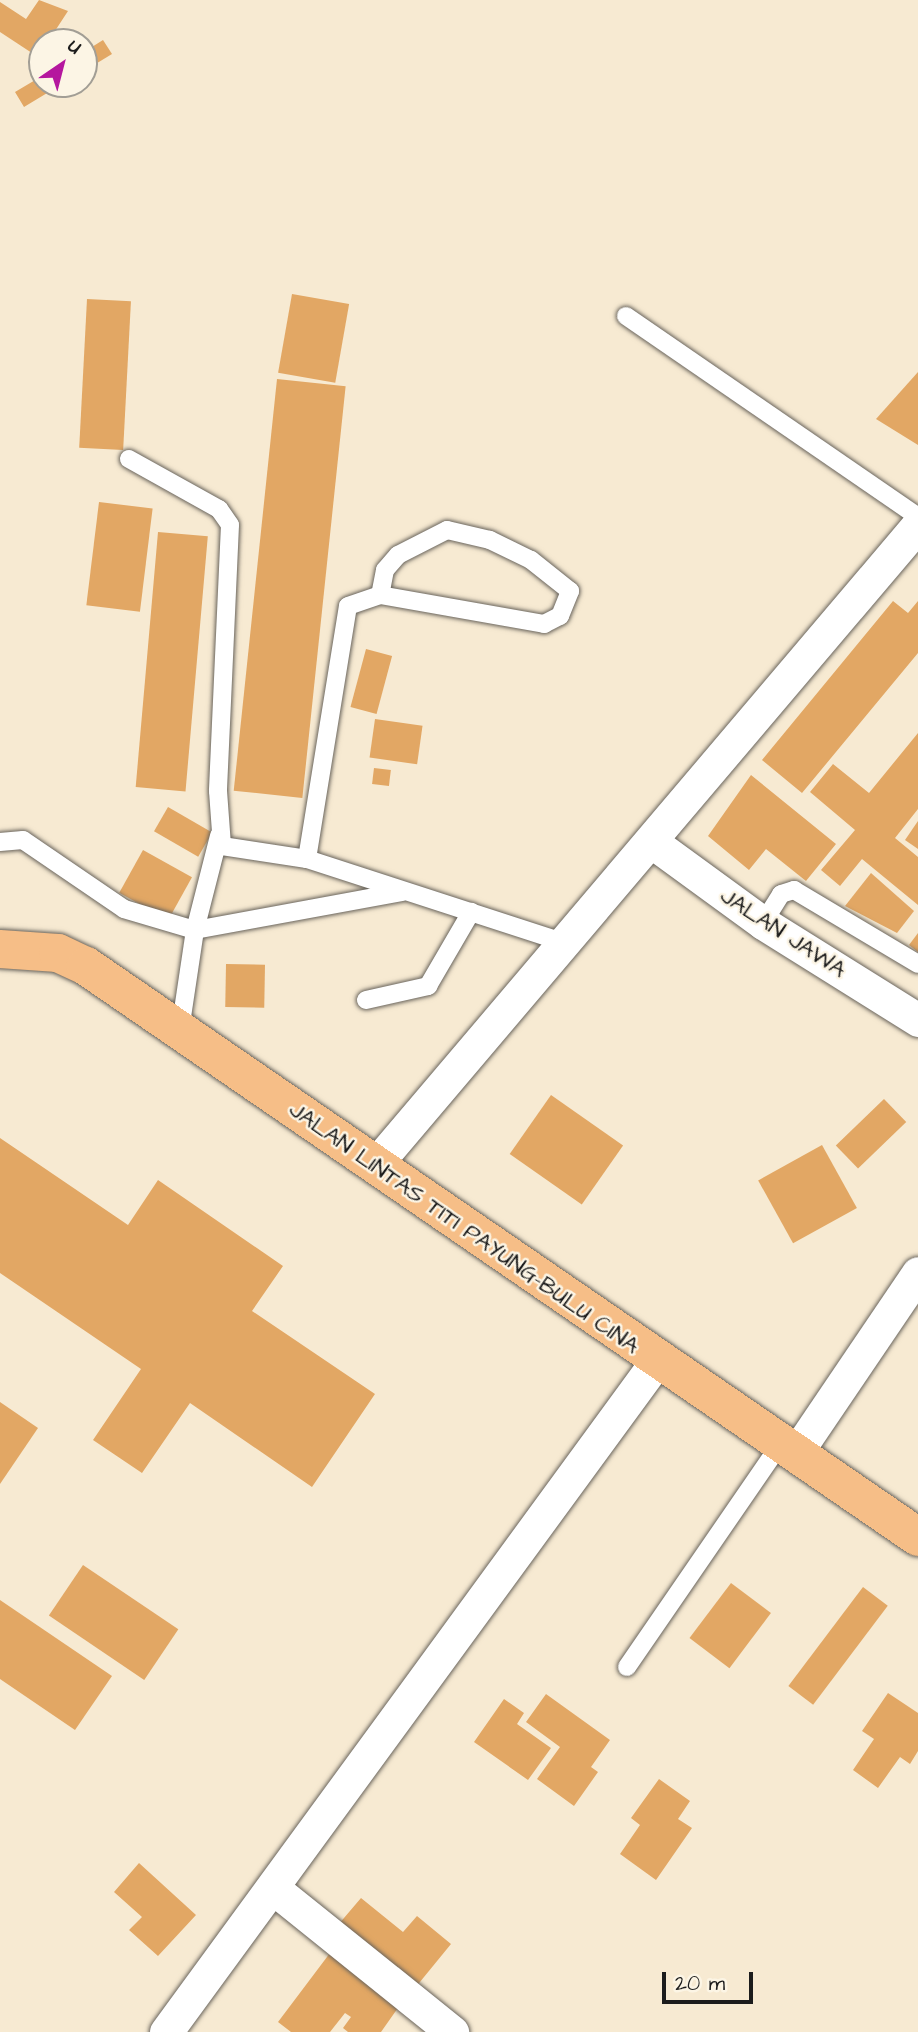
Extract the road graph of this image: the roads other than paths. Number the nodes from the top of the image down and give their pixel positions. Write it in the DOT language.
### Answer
graph roads {
  1 [pos="626,316"];
  2 [pos="129,459"];
  3 [pos="918,517"];
  4 [pos="918,525"];
  5 [pos="380,595"];
  6 [pos="219,836"];
  7 [pos="0,842"];
  8 [pos="652,842"];
  9 [pos="307,859"];
  10 [pos="406,891"];
  11 [pos="471,912"];
  12 [pos="763,923"];
  13 [pos="195,929"];
  14 [pos="566,943"];
  15 [pos="0,949"];
  16 [pos="918,964"];
  17 [pos="366,1000"];
  18 [pos="918,1020"];
  19 [pos="180,1030"];
  20 [pos="375,1165"];
  21 [pos="918,1273"];
  22 [pos="656,1362"];
  23 [pos="788,1449"];
  24 [pos="918,1537"];
  25 [pos="627,1667"];
  26 [pos="273,1888"];
  27 [pos="166,2032"];
  28 [pos="452,2032"];
  1 -- 3 [label="lane"];
  2 -- 6 [label="lane"];
  4 -- 8 [label="street"];
  5 -- 5 [label="lane"];
  5 -- 9 [label="lane"];
  6 -- 9 [label="lane"];
  6 -- 13 [label="lane"];
  7 -- 13 [label="lane"];
  8 -- 12 [label="street, JALAN JAWA"];
  8 -- 14 [label="street"];
  9 -- 10 [label="lane"];
  10 -- 11 [label="lane"];
  10 -- 13 [label="lane"];
  11 -- 14 [label="lane"];
  11 -- 17 [label="lane"];
  12 -- 16 [label="lane"];
  12 -- 18 [label="street, JALAN JAWA"];
  13 -- 19 [label="lane"];
  14 -- 20 [label="street"];
  15 -- 19 [label="main road, JALAN LINTAS TITI PAYUNG–BULU CINA"];
  19 -- 20 [label="main road, JALAN LINTAS TITI PAYUNG–BULU CINA"];
  20 -- 22 [label="main road, JALAN LINTAS TITI PAYUNG–BULU CINA"];
  21 -- 23 [label="street"];
  22 -- 23 [label="main road, JALAN LINTAS TITI PAYUNG–BULU CINA"];
  22 -- 26 [label="street"];
  23 -- 24 [label="main road, JALAN LINTAS TITI PAYUNG–BULU CINA"];
  23 -- 25 [label="lane"];
  26 -- 27 [label="street"];
  26 -- 28 [label="street"];
}
